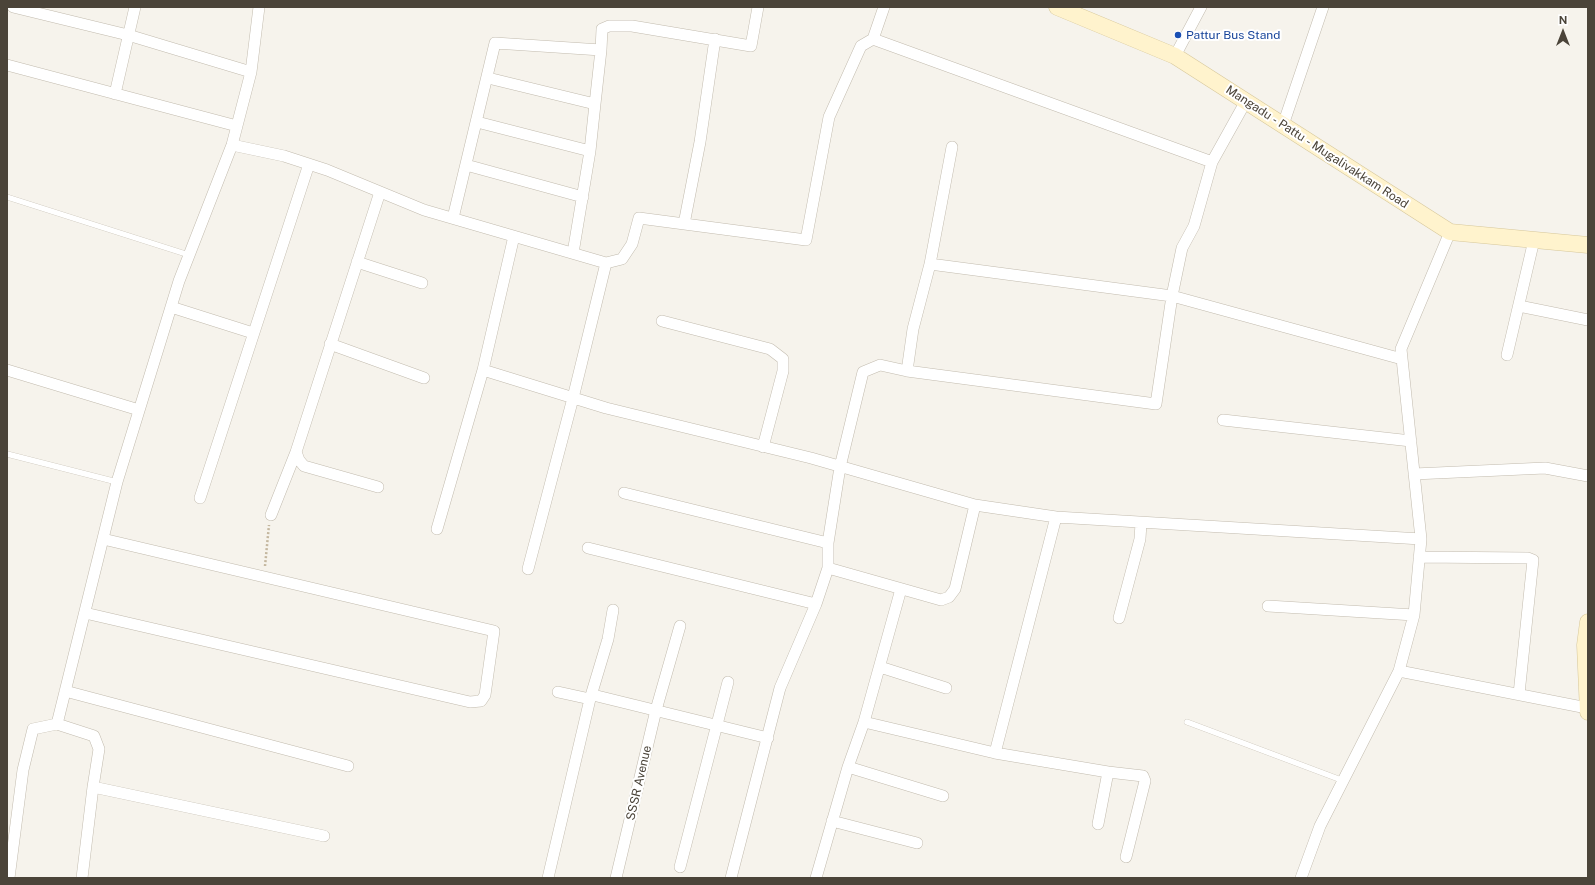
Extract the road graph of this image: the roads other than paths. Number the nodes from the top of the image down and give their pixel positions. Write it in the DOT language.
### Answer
graph roads {
  1 [pos="13,7"];
  2 [pos="135,7"];
  3 [pos="259,7"];
  4 [pos="758,7"];
  5 [pos="884,7"];
  6 [pos="1058,7"];
  7 [pos="1201,7"];
  8 [pos="1323,7"];
  9 [pos="128,35"];
  10 [pos="715,39"];
  11 [pos="873,40"];
  12 [pos="600,50"];
  13 [pos="1175,56"];
  14 [pos="7,66"];
  15 [pos="250,72"];
  16 [pos="488,78"];
  17 [pos="115,94"];
  18 [pos="1246,101"];
  19 [pos="595,104"];
  20 [pos="477,122"];
  21 [pos="1283,125"];
  22 [pos="237,126"];
  23 [pos="232,145"];
  24 [pos="952,147"];
  25 [pos="590,151"];
  26 [pos="1212,162"];
  27 [pos="308,164"];
  28 [pos="466,165"];
  29 [pos="380,192"];
  30 [pos="7,197"];
  31 [pos="582,197"];
  32 [pos="453,218"];
  33 [pos="684,224"];
  34 [pos="1450,232"];
  35 [pos="514,236"];
  36 [pos="1534,240"];
  37 [pos="1588,245"];
  38 [pos="573,254"];
  39 [pos="189,255"];
  40 [pos="357,262"];
  41 [pos="606,263"];
  42 [pos="930,264"];
  43 [pos="422,283"];
  44 [pos="1172,296"];
  45 [pos="1519,306"];
  46 [pos="171,308"];
  47 [pos="1588,320"];
  48 [pos="662,321"];
  49 [pos="253,333"];
  50 [pos="330,344"];
  51 [pos="1507,356"];
  52 [pos="1402,359"];
  53 [pos="7,370"];
  54 [pos="483,370"];
  55 [pos="907,371"];
  56 [pos="424,378"];
  57 [pos="573,398"];
  58 [pos="139,410"];
  59 [pos="1223,420"];
  60 [pos="1411,441"];
  61 [pos="763,447"];
  62 [pos="296,452"];
  63 [pos="7,454"];
  64 [pos="840,467"];
  65 [pos="1414,474"];
  66 [pos="1588,476"];
  67 [pos="117,482"];
  68 [pos="378,487"];
  69 [pos="624,493"];
  70 [pos="200,498"];
  71 [pos="975,505"];
  72 [pos="271,515"];
  73 [pos="1056,517"];
  74 [pos="1141,523"];
  75 [pos="438,529"];
  76 [pos="103,539"];
  77 [pos="1421,539"];
  78 [pos="828,543"];
  79 [pos="588,548"];
  80 [pos="1419,557"];
  81 [pos="828,568"];
  82 [pos="528,569"];
  83 [pos="901,589"];
  84 [pos="816,604"];
  85 [pos="1268,606"];
  86 [pos="613,610"];
  87 [pos="85,613"];
  88 [pos="1414,615"];
  89 [pos="1119,618"];
  90 [pos="1588,622"];
  91 [pos="680,626"];
  92 [pos="880,667"];
  93 [pos="1399,671"];
  94 [pos="728,682"];
  95 [pos="946,688"];
  96 [pos="65,691"];
  97 [pos="558,692"];
  98 [pos="1519,694"];
  99 [pos="590,699"];
  100 [pos="656,710"];
  101 [pos="1588,710"];
  102 [pos="864,722"];
  103 [pos="1187,722"];
  104 [pos="57,724"];
  105 [pos="717,725"];
  106 [pos="768,738"];
  107 [pos="995,753"];
  108 [pos="348,766"];
  109 [pos="848,767"];
  110 [pos="1108,772"];
  111 [pos="1344,782"];
  112 [pos="92,787"];
  113 [pos="943,796"];
  114 [pos="832,821"];
  115 [pos="1098,824"];
  116 [pos="324,836"];
  117 [pos="917,843"];
  118 [pos="1126,857"];
  119 [pos="680,867"];
  120 [pos="9,878"];
  121 [pos="82,878"];
  122 [pos="548,878"];
  123 [pos="616,878"];
  124 [pos="731,878"];
  125 [pos="816,878"];
  126 [pos="1301,878"];
  1 -- 9 [label="street"];
  2 -- 9 [label="street"];
  3 -- 15 [label="street"];
  4 -- 10 [label="street"];
  5 -- 11 [label="street"];
  6 -- 13 [label="street, Mangadu - Pattu - Mugalivakkam Road"];
  7 -- 13 [label="street"];
  8 -- 21 [label="street"];
  9 -- 15 [label="street"];
  9 -- 17 [label="street"];
  10 -- 12 [label="street"];
  10 -- 33 [label="street"];
  11 -- 26 [label="street"];
  11 -- 33 [label="street"];
  12 -- 16 [label="street"];
  12 -- 19 [label="street"];
  13 -- 18 [label="street, Mangadu - Pattu - Mugalivakkam Road"];
  14 -- 17 [label="street"];
  15 -- 22 [label="street"];
  16 -- 19 [label="street"];
  16 -- 20 [label="street"];
  17 -- 22 [label="street"];
  18 -- 21 [label="street, Mangadu - Pattu - Mugalivakkam Road"];
  18 -- 26 [label="street"];
  19 -- 25 [label="street"];
  20 -- 25 [label="street"];
  20 -- 28 [label="street"];
  21 -- 34 [label="street, Mangadu - Pattu - Mugalivakkam Road"];
  22 -- 23 [label="street"];
  23 -- 27 [label="street"];
  23 -- 39 [label="street"];
  24 -- 42 [label="street"];
  25 -- 31 [label="street"];
  26 -- 44 [label="street"];
  27 -- 29 [label="street"];
  27 -- 49 [label="street"];
  28 -- 31 [label="street"];
  28 -- 32 [label="street"];
  29 -- 32 [label="street"];
  29 -- 40 [label="street"];
  30 -- 39 [label="lane"];
  31 -- 38 [label="street"];
  32 -- 35 [label="street"];
  33 -- 41 [label="street"];
  34 -- 36 [label="street, Mangadu - Pattu - Mugalivakkam Road"];
  34 -- 52 [label="street"];
  35 -- 38 [label="street"];
  35 -- 54 [label="street"];
  36 -- 37 [label="street, Mangadu - Pattu - Mugalivakkam Road"];
  36 -- 45 [label="street"];
  38 -- 41 [label="street"];
  39 -- 46 [label="street"];
  40 -- 43 [label="street"];
  40 -- 50 [label="street"];
  41 -- 57 [label="street"];
  42 -- 44 [label="street"];
  42 -- 55 [label="street"];
  44 -- 52 [label="street"];
  44 -- 55 [label="street"];
  45 -- 47 [label="street"];
  45 -- 51 [label="street"];
  46 -- 49 [label="street"];
  46 -- 58 [label="street"];
  48 -- 61 [label="street"];
  49 -- 70 [label="street"];
  50 -- 56 [label="street"];
  50 -- 62 [label="street"];
  52 -- 60 [label="street"];
  53 -- 58 [label="street"];
  54 -- 57 [label="street"];
  54 -- 75 [label="street"];
  55 -- 64 [label="street"];
  57 -- 61 [label="street"];
  57 -- 82 [label="street"];
  58 -- 67 [label="street"];
  59 -- 60 [label="street"];
  60 -- 65 [label="street"];
  61 -- 64 [label="street"];
  62 -- 68 [label="street"];
  62 -- 72 [label="street"];
  63 -- 67 [label="lane"];
  64 -- 71 [label="street"];
  64 -- 78 [label="street"];
  65 -- 66 [label="street"];
  65 -- 77 [label="street"];
  67 -- 76 [label="street"];
  69 -- 78 [label="street"];
  71 -- 73 [label="street"];
  71 -- 83 [label="street"];
  73 -- 74 [label="street"];
  73 -- 107 [label="street"];
  74 -- 77 [label="street"];
  74 -- 89 [label="street"];
  76 -- 87 [label="street"];
  76 -- 87 [label="street"];
  77 -- 80 [label="street"];
  78 -- 81 [label="street"];
  79 -- 84 [label="street"];
  80 -- 88 [label="street"];
  80 -- 98 [label="street"];
  81 -- 83 [label="street"];
  81 -- 84 [label="street"];
  83 -- 92 [label="street"];
  84 -- 106 [label="street"];
  85 -- 88 [label="street"];
  86 -- 99 [label="street"];
  87 -- 96 [label="street"];
  88 -- 93 [label="street"];
  90 -- 101 [label="street"];
  91 -- 100 [label="street, SSSR Avenue"];
  92 -- 95 [label="street"];
  92 -- 102 [label="street"];
  93 -- 98 [label="street"];
  93 -- 111 [label="street"];
  94 -- 105 [label="street"];
  96 -- 104 [label="street"];
  96 -- 108 [label="street"];
  97 -- 99 [label="street"];
  98 -- 101 [label="street"];
  99 -- 100 [label="street"];
  99 -- 122 [label="street"];
  100 -- 105 [label="street"];
  100 -- 123 [label="street, SSSR Avenue"];
  102 -- 107 [label="street"];
  102 -- 109 [label="street"];
  103 -- 111 [label="lane"];
  104 -- 112 [label="street"];
  104 -- 120 [label="street"];
  105 -- 106 [label="street"];
  105 -- 119 [label="street"];
  106 -- 124 [label="street"];
  107 -- 110 [label="street"];
  109 -- 113 [label="street"];
  109 -- 114 [label="street"];
  110 -- 115 [label="street"];
  110 -- 118 [label="street"];
  111 -- 126 [label="street"];
  112 -- 116 [label="street"];
  112 -- 121 [label="street"];
  114 -- 117 [label="street"];
  114 -- 125 [label="street"];
}
